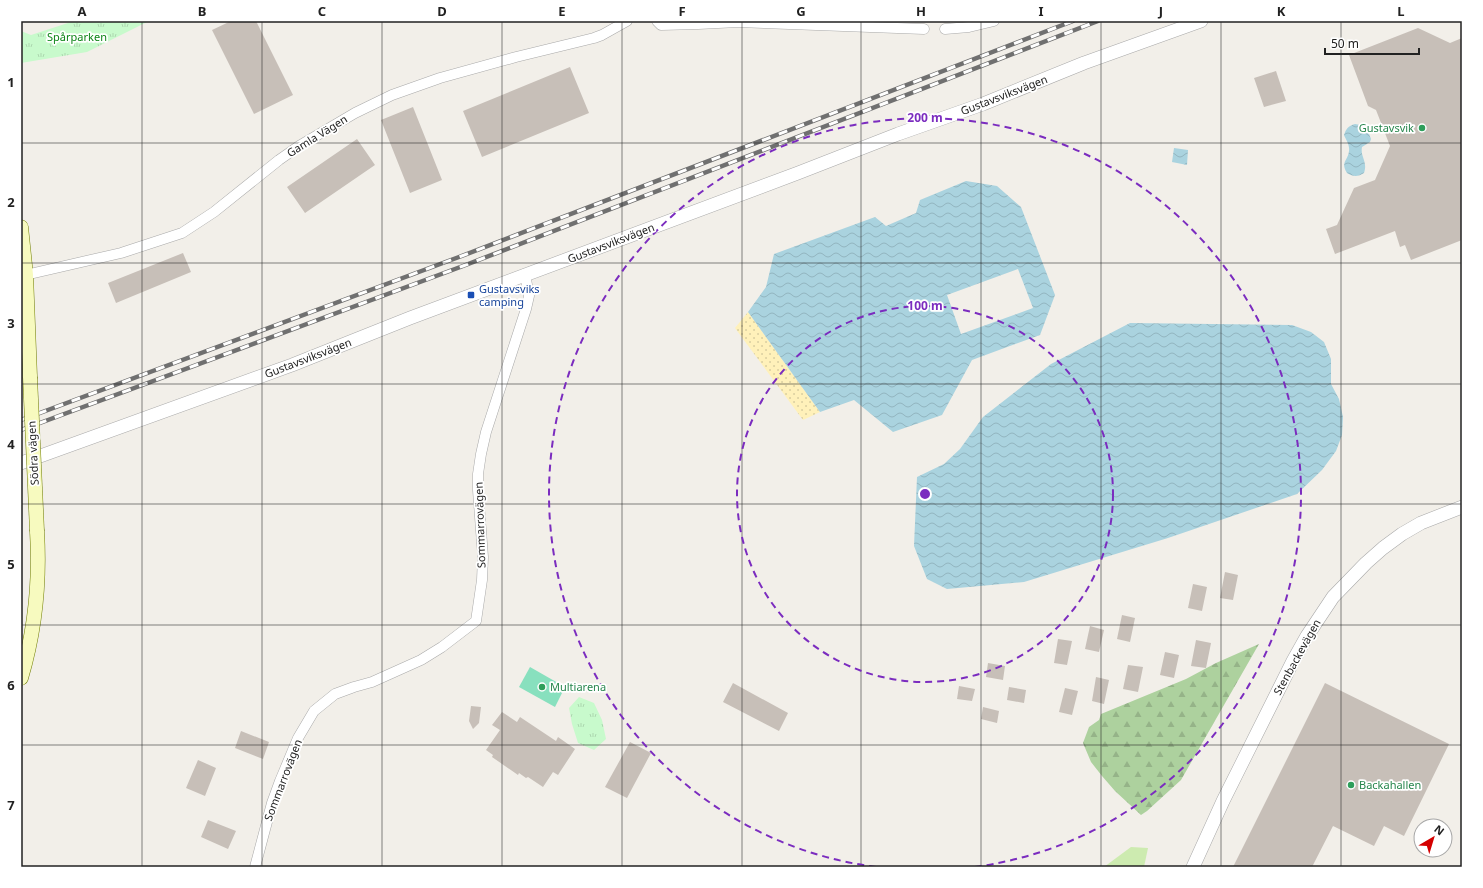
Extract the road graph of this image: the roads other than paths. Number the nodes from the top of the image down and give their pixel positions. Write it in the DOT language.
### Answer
graph roads {
  1 [pos="627,21"];
  2 [pos="657,21"];
  3 [pos="994,21"];
  4 [pos="1201,21"];
  5 [pos="945,28"];
  6 [pos="924,29"];
  7 [pos="21,227"];
  8 [pos="525,274"];
  9 [pos="24,275"];
  10 [pos="21,463"];
  11 [pos="1462,507"];
  12 [pos="21,678"];
  13 [pos="1194,866"];
  14 [pos="255,867"];
  1 -- 9 [label="street, Gamla Vägen"];
  2 -- 6 [label="street"];
  3 -- 5 [label="street"];
  4 -- 8 [label="street, Gustavsviksvägen"];
  7 -- 9 [label="main road, Södra vägen"];
  8 -- 10 [label="street, Gustavsviksvägen"];
  8 -- 14 [label="street, Sommarrovägen"];
  9 -- 12 [label="main road, Södra vägen, bridge"];
  11 -- 13 [label="street, Stenbackevägen"];
}
